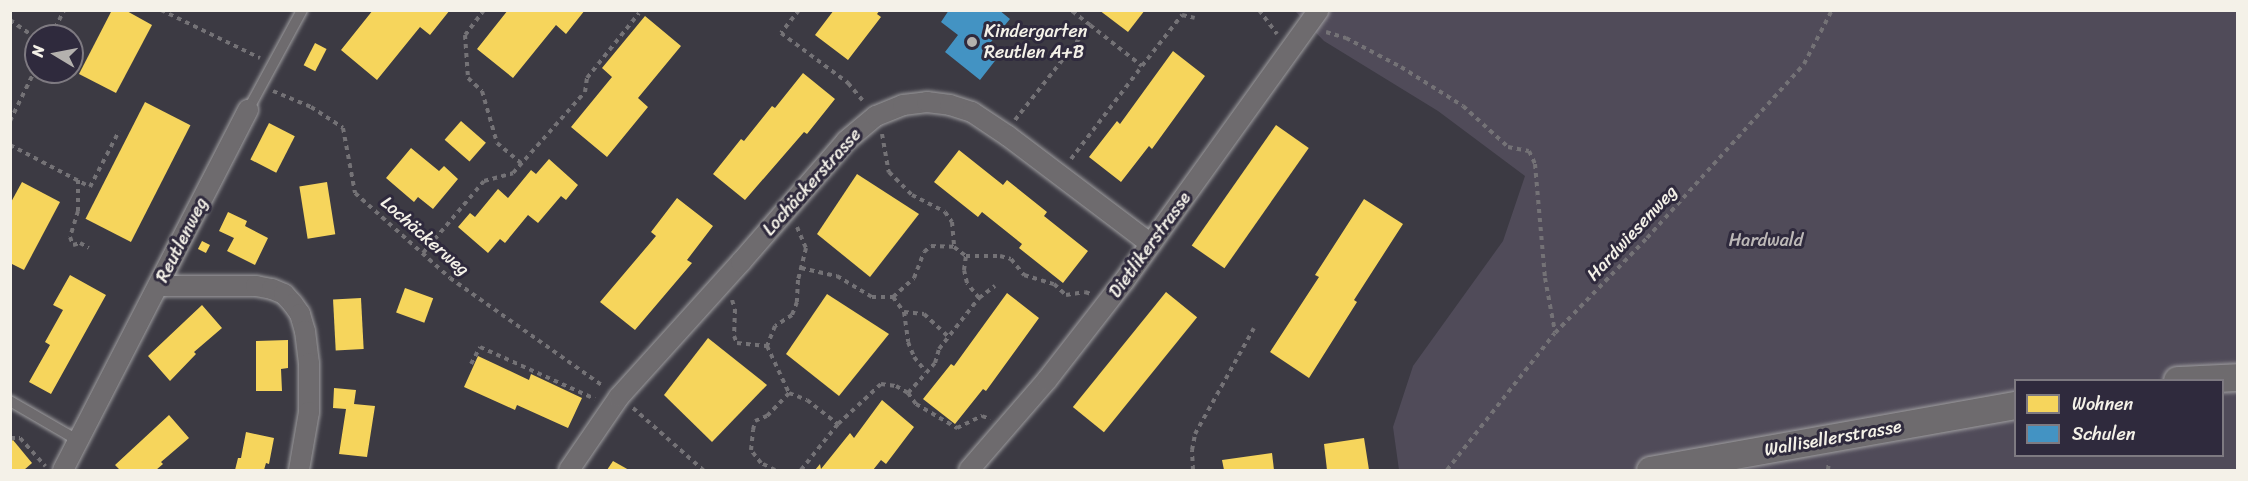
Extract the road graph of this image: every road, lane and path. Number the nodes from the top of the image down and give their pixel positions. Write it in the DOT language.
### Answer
graph roads {
  1 [pos="64,10"];
  2 [pos="161,10"];
  3 [pos="302,10"];
  4 [pos="484,10"];
  5 [pos="798,10"];
  6 [pos="1071,10"];
  7 [pos="1259,10"];
  8 [pos="1832,10"];
  9 [pos="639,13"];
  10 [pos="1315,17"];
  11 [pos="1194,18"];
  12 [pos="10,20"];
  13 [pos="57,24"];
  14 [pos="1090,25"];
  15 [pos="24,30"];
  16 [pos="1290,51"];
  17 [pos="274,65"];
  18 [pos="1142,66"];
  19 [pos="28,84"];
  20 [pos="261,86"];
  21 [pos="865,103"];
  22 [pos="248,110"];
  23 [pos="10,121"];
  24 [pos="1012,123"];
  25 [pos="879,126"];
  26 [pos="119,131"];
  27 [pos="10,146"];
  28 [pos="521,163"];
  29 [pos="1066,166"];
  30 [pos="78,180"];
  31 [pos="794,222"];
  32 [pos="1151,244"];
  33 [pos="954,247"];
  34 [pos="89,248"];
  35 [pos="423,254"];
  36 [pos="966,256"];
  37 [pos="801,267"];
  38 [pos="159,286"];
  39 [pos="995,286"];
  40 [pos="726,293"];
  41 [pos="1095,295"];
  42 [pos="893,297"];
  43 [pos="979,298"];
  44 [pos="904,312"];
  45 [pos="1254,328"];
  46 [pos="1555,333"];
  47 [pos="948,336"];
  48 [pos="767,346"];
  49 [pos="471,364"];
  50 [pos="926,372"];
  51 [pos="2238,377"];
  52 [pos="2208,379"];
  53 [pos="609,390"];
  54 [pos="789,393"];
  55 [pos="908,393"];
  56 [pos="10,401"];
  57 [pos="601,401"];
  58 [pos="628,404"];
  59 [pos="2014,405"];
  60 [pos="993,421"];
  61 [pos="838,424"];
  62 [pos="10,438"];
  63 [pos="79,441"];
  64 [pos="50,471"];
  65 [pos="63,471"];
  66 [pos="299,471"];
  67 [pos="569,471"];
  68 [pos="703,471"];
  69 [pos="775,471"];
  70 [pos="801,471"];
  71 [pos="969,471"];
  72 [pos="1193,471"];
  73 [pos="1446,471"];
  74 [pos="1650,471"];
  1 -- 13 [label="path"];
  2 -- 17 [label="path"];
  3 -- 17 [label="lane, Reutlenweg"];
  4 -- 28 [label="path"];
  5 -- 21 [label="path"];
  6 -- 14 [label="path"];
  7 -- 16 [label="path"];
  8 -- 46 [label="path, Hardwiesenweg"];
  9 -- 28 [label="path"];
  10 -- 16 [label="street, Dietlikerstrasse"];
  10 -- 46 [label="path"];
  11 -- 18 [label="path"];
  12 -- 15 [label="path"];
  14 -- 18 [label="path"];
  14 -- 24 [label="path"];
  16 -- 32 [label="street, Dietlikerstrasse"];
  17 -- 20 [label="lane, Reutlenweg"];
  18 -- 29 [label="path"];
  19 -- 23 [label="path"];
  20 -- 22 [label="lane, Reutlenweg"];
  20 -- 35 [label="path, Lochäckerweg"];
  22 -- 38 [label="street, Reutlenweg"];
  25 -- 33 [label="path"];
  26 -- 30 [label="path"];
  27 -- 30 [label="path"];
  28 -- 35 [label="path"];
  30 -- 34 [label="path"];
  31 -- 37 [label="path"];
  32 -- 67 [label="street, Lochäckerstrasse"];
  32 -- 71 [label="street, Dietlikerstrasse"];
  33 -- 36 [label="path"];
  33 -- 42 [label="path"];
  35 -- 53 [label="path, Lochäckerweg"];
  36 -- 41 [label="path"];
  36 -- 43 [label="path"];
  37 -- 42 [label="path"];
  37 -- 48 [label="path"];
  38 -- 63 [label="street, Reutlenweg"];
  38 -- 66 [label="street"];
  39 -- 43 [label="path"];
  40 -- 48 [label="path"];
  42 -- 44 [label="path"];
  43 -- 47 [label="path"];
  44 -- 47 [label="path"];
  44 -- 50 [label="path"];
  45 -- 72 [label="path"];
  46 -- 73 [label="path, Hardwiesenweg"];
  47 -- 50 [label="path"];
  48 -- 54 [label="path"];
  49 -- 57 [label="path"];
  50 -- 55 [label="path"];
  51 -- 52 [label="street"];
  54 -- 61 [label="path"];
  54 -- 69 [label="path"];
  55 -- 60 [label="path"];
  55 -- 61 [label="path"];
  56 -- 63 [label="lane"];
  58 -- 68 [label="path"];
  59 -- 74 [label="street, Wallisellerstrasse"];
  61 -- 70 [label="path"];
  62 -- 64 [label="path"];
  63 -- 65 [label="street, Reutlenweg"];
}
